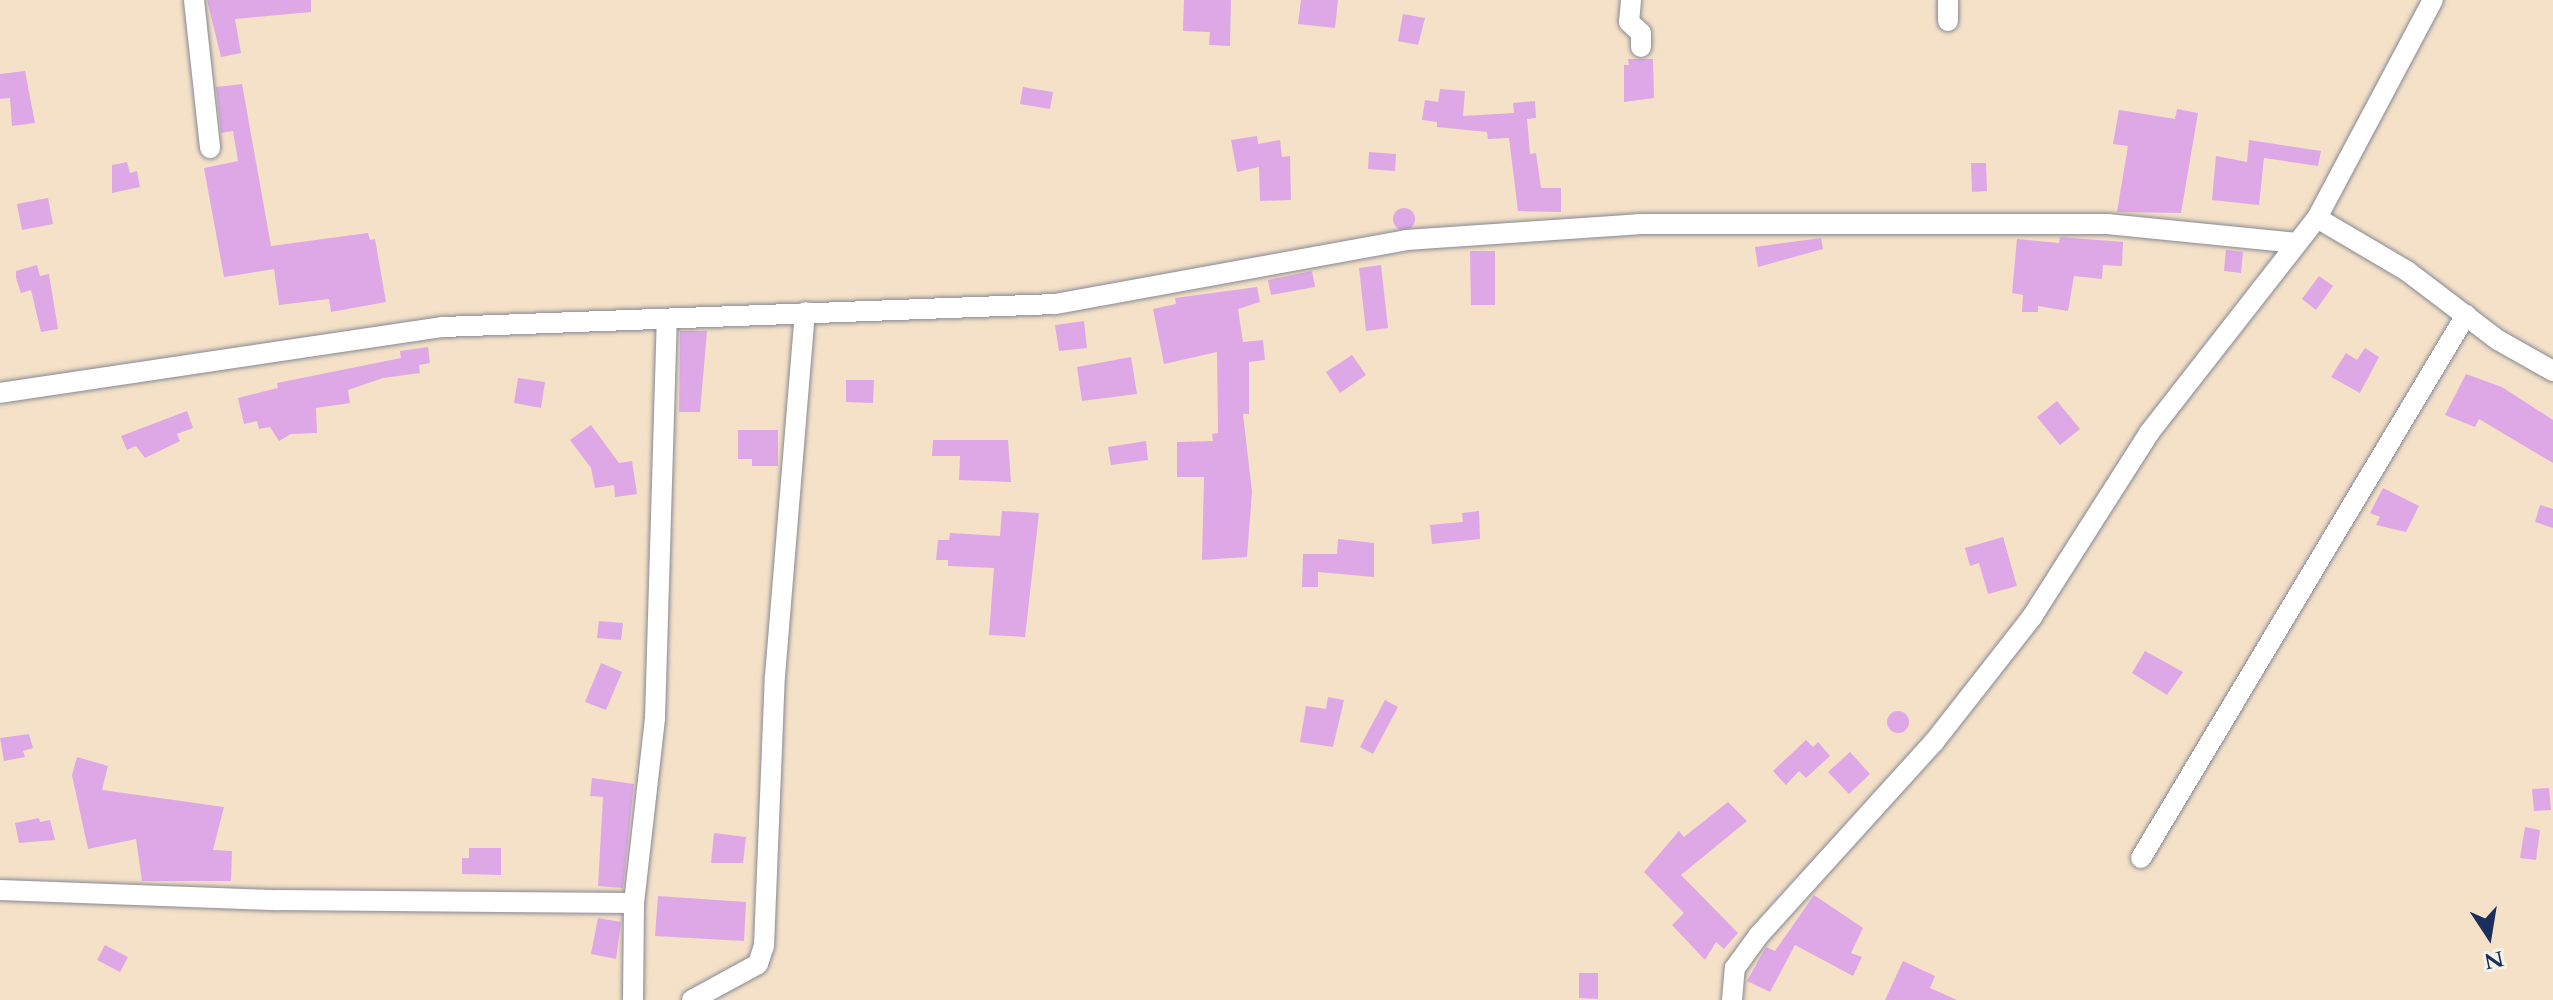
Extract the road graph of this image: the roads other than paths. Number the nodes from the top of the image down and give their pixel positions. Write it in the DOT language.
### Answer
graph roads {
  1 [pos="194,0"];
  2 [pos="1631,0"];
  3 [pos="2433,0"];
  4 [pos="1641,47"];
  5 [pos="210,148"];
  6 [pos="2317,218"];
  7 [pos="2297,243"];
  8 [pos="805,312"];
  9 [pos="2466,315"];
  10 [pos="667,319"];
  11 [pos="2553,371"];
  12 [pos="0,393"];
  13 [pos="2141,858"];
  14 [pos="0,890"];
  15 [pos="634,903"];
  16 [pos="633,1000"];
  17 [pos="692,1000"];
  18 [pos="1732,1000"];
  1 -- 5 [label="street"];
  2 -- 4 [label="street"];
  3 -- 6 [label="street"];
  6 -- 7 [label="street"];
  6 -- 9 [label="street"];
  7 -- 8 [label="street"];
  7 -- 18 [label="street"];
  8 -- 10 [label="street"];
  8 -- 17 [label="street"];
  9 -- 11 [label="street"];
  9 -- 13 [label="street"];
  10 -- 12 [label="street"];
  10 -- 15 [label="street"];
  14 -- 15 [label="street"];
  15 -- 16 [label="street"];
}
